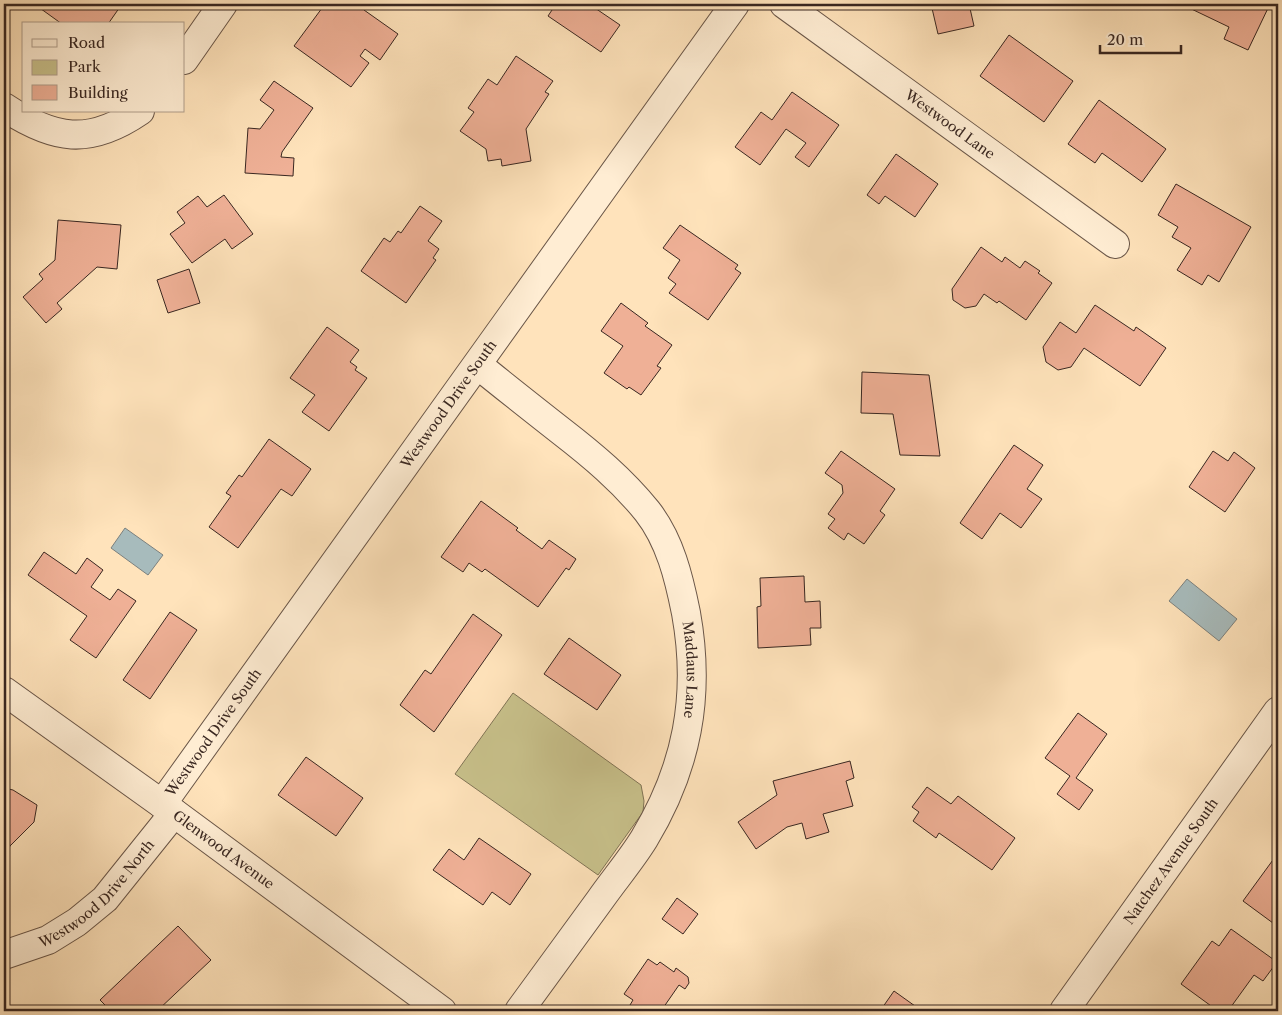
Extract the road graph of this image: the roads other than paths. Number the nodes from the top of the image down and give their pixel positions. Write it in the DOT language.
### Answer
graph roads {
  1 [pos="224,4"];
  2 [pos="735,4"];
  3 [pos="784,4"];
  4 [pos="185,59"];
  5 [pos="4,107"];
  6 [pos="138,112"];
  7 [pos="1115,244"];
  8 [pos="478,364"];
  9 [pos="4,691"];
  10 [pos="1278,710"];
  11 [pos="168,808"];
  12 [pos="4,955"];
  13 [pos="442,1011"];
  14 [pos="519,1011"];
  15 [pos="1064,1011"];
  1 -- 4 [label="street"];
  2 -- 8 [label="street, Westwood Drive South"];
  3 -- 7 [label="street, Westwood Lane"];
  5 -- 6 [label="street"];
  8 -- 11 [label="street, Westwood Drive South"];
  8 -- 14 [label="street, Maddaus Lane"];
  9 -- 11 [label="street, Glenwood Avenue"];
  10 -- 15 [label="street, Natchez Avenue South"];
  11 -- 12 [label="street, Westwood Drive North"];
  11 -- 13 [label="street, Glenwood Avenue"];
}
